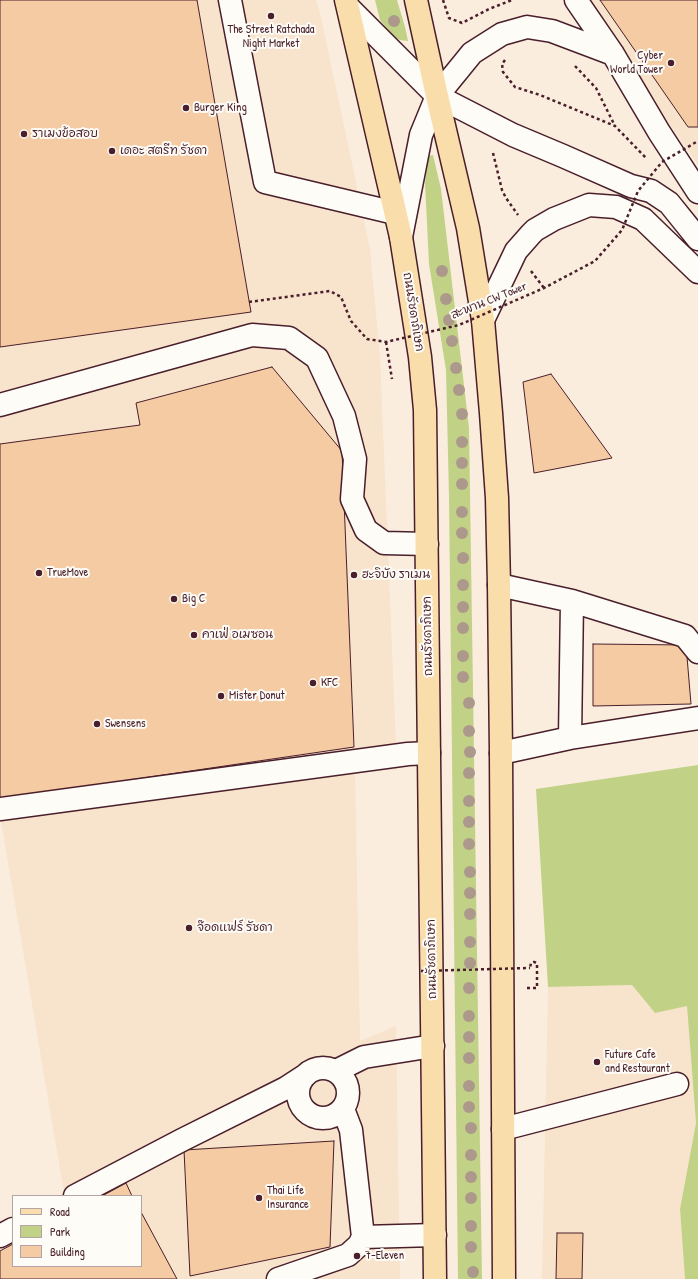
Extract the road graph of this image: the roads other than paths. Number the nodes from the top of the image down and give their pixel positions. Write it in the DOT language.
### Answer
graph roads {
  1 [pos="230,0"];
  2 [pos="416,0"];
  3 [pos="576,0"];
  4 [pos="348,4"];
  5 [pos="613,54"];
  6 [pos="437,96"];
  7 [pos="631,186"];
  8 [pos="698,192"];
  9 [pos="395,213"];
  10 [pos="401,237"];
  11 [pos="698,239"];
  12 [pos="698,268"];
  13 [pos="698,272"];
  14 [pos="483,320"];
  15 [pos="0,405"];
  16 [pos="427,544"];
  17 [pos="499,585"];
  18 [pos="572,601"];
  19 [pos="698,652"];
  20 [pos="698,718"];
  21 [pos="570,738"];
  22 [pos="429,753"];
  23 [pos="501,753"];
  24 [pos="0,809"];
  25 [pos="433,1046"];
  26 [pos="336,1071"];
  27 [pos="306,1075"];
  28 [pos="677,1084"];
  29 [pos="343,1109"];
  30 [pos="503,1129"];
  31 [pos="77,1195"];
  32 [pos="12,1230"];
  33 [pos="0,1236"];
  34 [pos="435,1236"];
  35 [pos="363,1237"];
  36 [pos="278,1279"];
  37 [pos="435,1279"];
  38 [pos="504,1279"];
  1 -- 9 [label="street"];
  2 -- 6 [label="main road"];
  3 -- 5 [label="street"];
  4 -- 6 [label="street"];
  4 -- 9 [label="main road, ถนนรัชดาภิเษก"];
  5 -- 6 [label="street"];
  5 -- 8 [label="street"];
  6 -- 7 [label="street"];
  6 -- 10 [label="street"];
  6 -- 14 [label="main road"];
  7 -- 11 [label="street"];
  7 -- 12 [label="street"];
  9 -- 10 [label="main road, ถนนรัชดาภิเษก"];
  10 -- 16 [label="main road, ถนนรัชดาภิเษก"];
  13 -- 14 [label="street"];
  14 -- 17 [label="main road"];
  15 -- 16 [label="street"];
  16 -- 22 [label="main road, ถนนรัชดาภิเษก"];
  17 -- 18 [label="street"];
  17 -- 23 [label="main road"];
  18 -- 19 [label="street"];
  18 -- 21 [label="street"];
  20 -- 21 [label="street"];
  21 -- 23 [label="street"];
  22 -- 24 [label="street"];
  22 -- 25 [label="main road, ถนนรัชดาภิเษก"];
  23 -- 30 [label="main road"];
  25 -- 26 [label="street"];
  25 -- 34 [label="main road, ถนนรัชดาภิเษก"];
  26 -- 27 [label="street"];
  26 -- 29 [label="street"];
  27 -- 29 [label="street"];
  27 -- 31 [label="street"];
  28 -- 30 [label="street"];
  29 -- 35 [label="street"];
  30 -- 38 [label="main road"];
  32 -- 33 [label="street"];
  34 -- 35 [label="street"];
  34 -- 37 [label="main road, ถนนรัชดาภิเษก"];
  35 -- 36 [label="street"];
}
